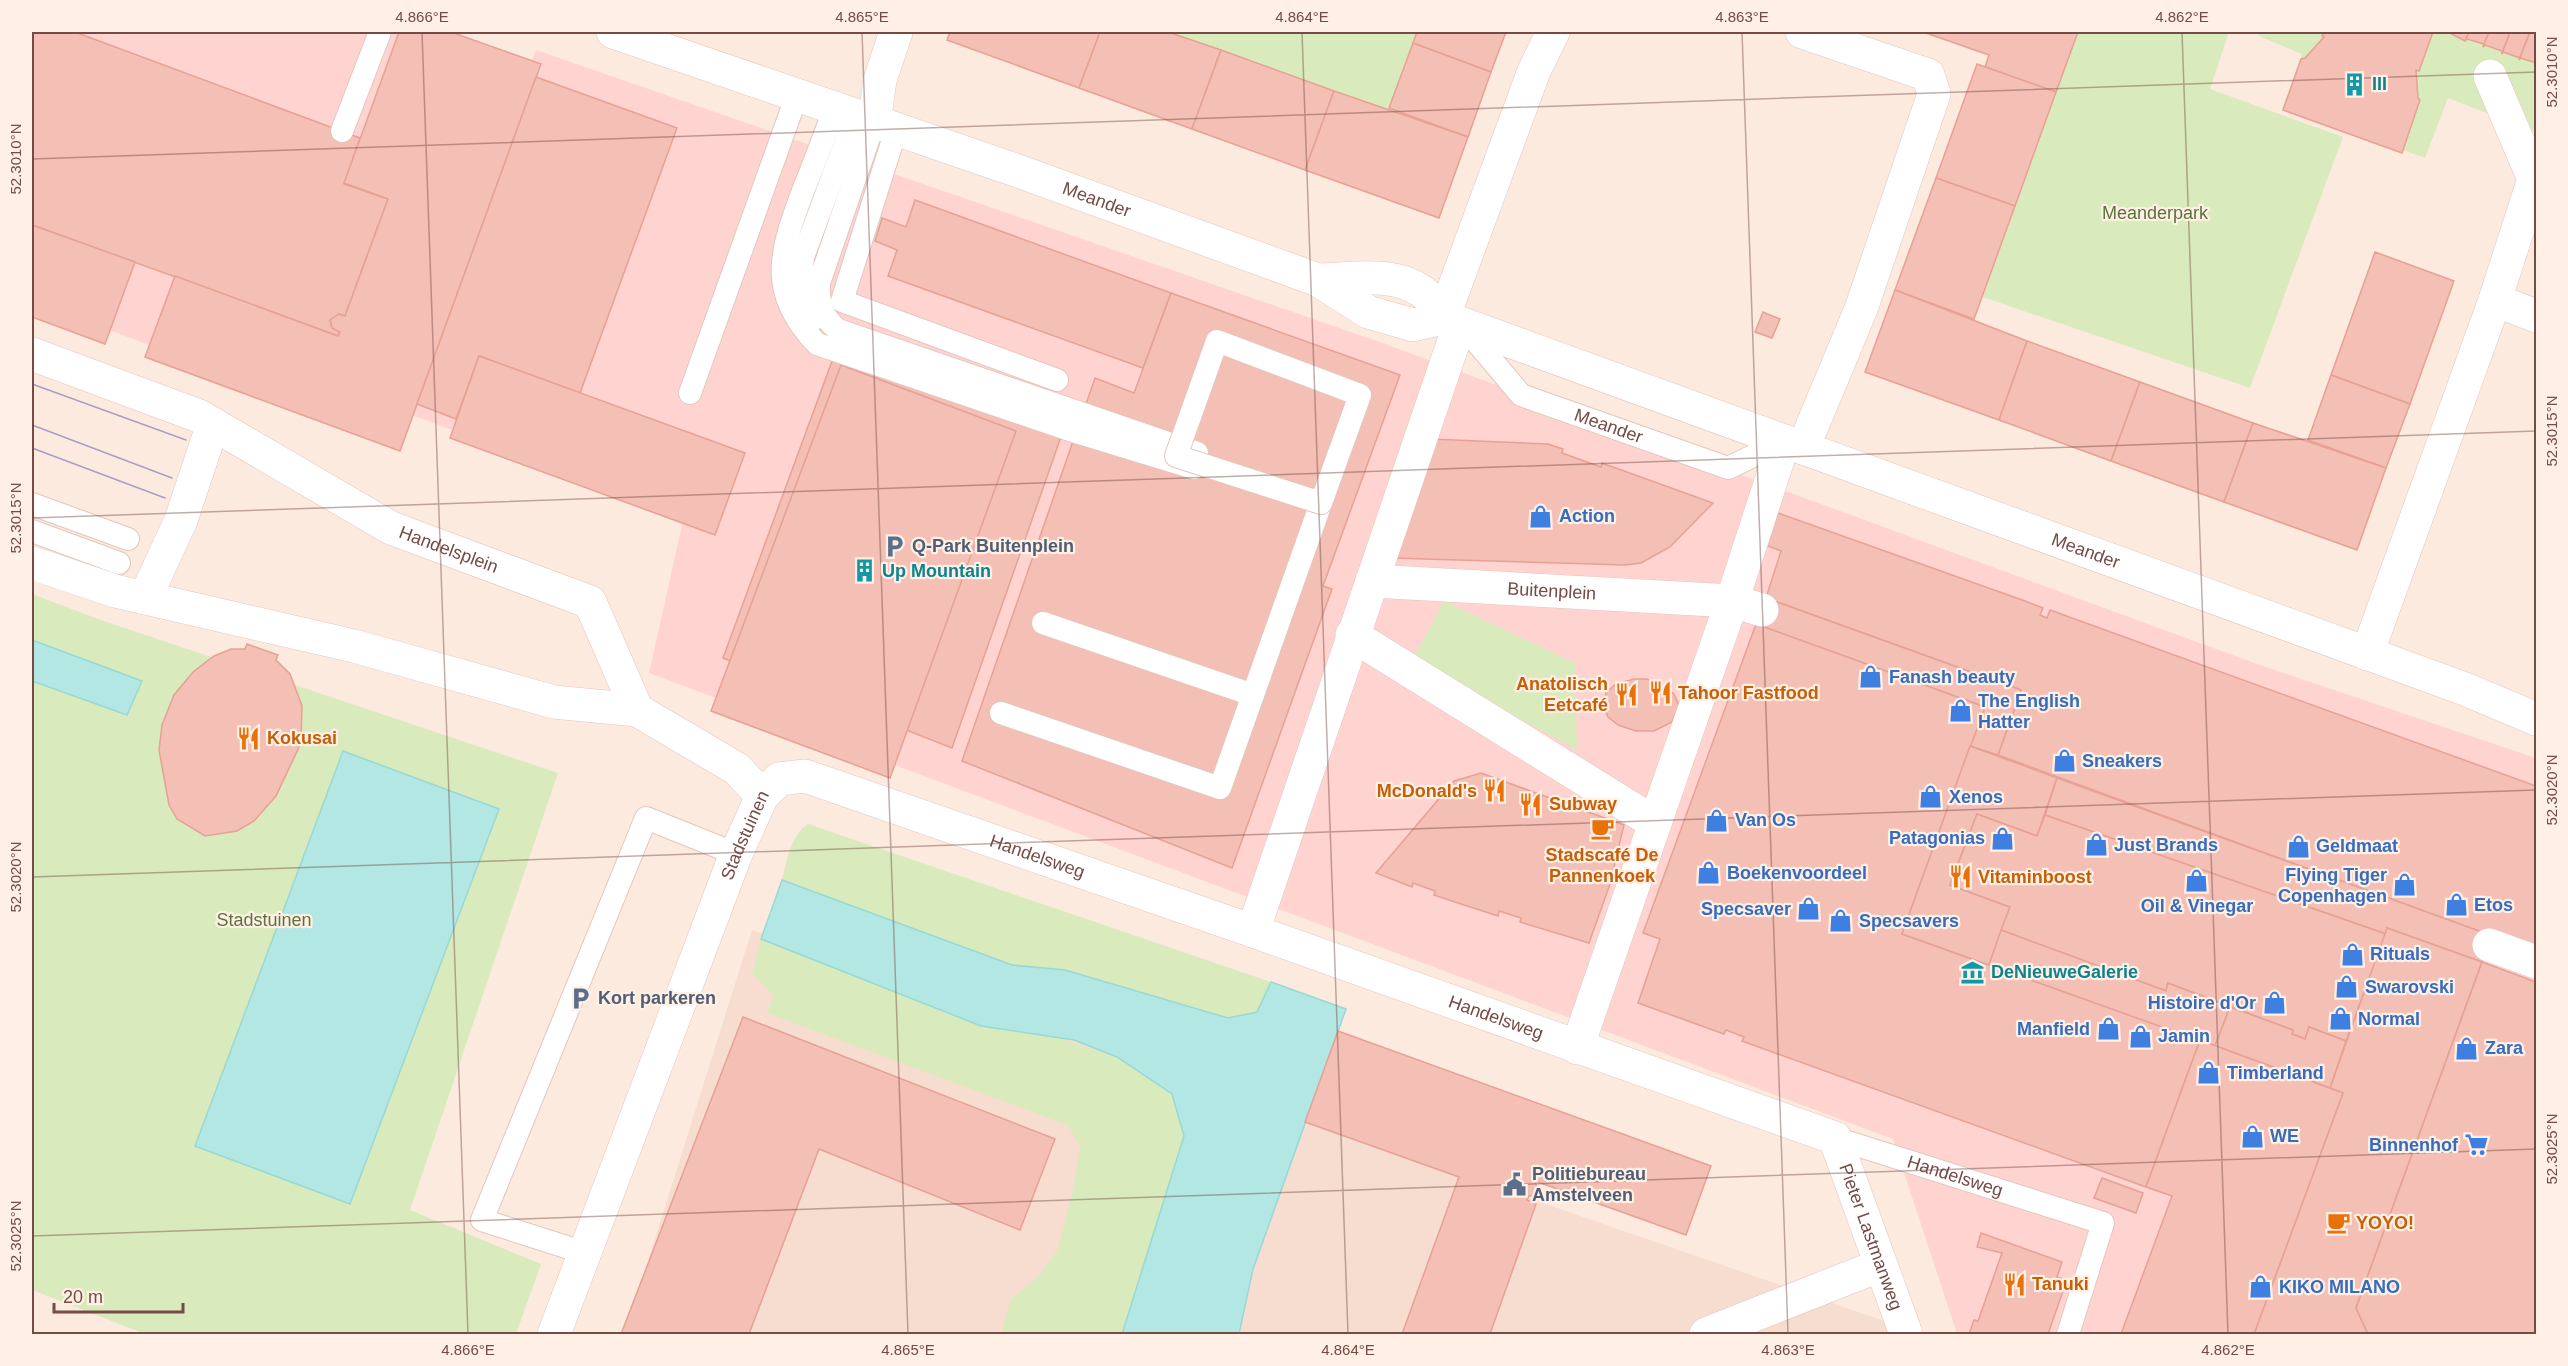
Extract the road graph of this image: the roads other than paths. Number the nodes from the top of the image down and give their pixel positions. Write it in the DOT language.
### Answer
graph roads {
  1 [pos="380,32"];
  2 [pos="613,32"];
  3 [pos="896,32"];
  4 [pos="1553,32"];
  5 [pos="1802,32"];
  6 [pos="2490,76"];
  7 [pos="797,95"];
  8 [pos="865,119"];
  9 [pos="342,131"];
  10 [pos="2495,300"];
  11 [pos="2536,316"];
  12 [pos="1451,321"];
  13 [pos="32,354"];
  14 [pos="1057,380"];
  15 [pos="690,393"];
  16 [pos="1011,402"];
  17 [pos="213,424"];
  18 [pos="1793,445"];
  19 [pos="1176,456"];
  20 [pos="1321,503"];
  21 [pos="32,504"];
  22 [pos="32,531"];
  23 [pos="128,539"];
  24 [pos="32,563"];
  25 [pos="119,563"];
  26 [pos="1372,581"];
  27 [pos="145,598"];
  28 [pos="1747,606"];
  29 [pos="1043,623"];
  30 [pos="1352,635"];
  31 [pos="2367,654"];
  32 [pos="1253,695"];
  33 [pos="637,710"];
  34 [pos="2527,711"];
  35 [pos="1001,713"];
  36 [pos="771,788"];
  37 [pos="1662,831"];
  38 [pos="736,854"];
  39 [pos="1253,931"];
  40 [pos="2489,945"];
  41 [pos="2536,962"];
  42 [pos="1577,1048"];
  43 [pos="1834,1138"];
  44 [pos="585,1252"];
  45 [pos="1881,1265"];
  46 [pos="554,1335"];
  47 [pos="1706,1335"];
  48 [pos="1906,1335"];
  49 [pos="2068,1335"];
  1 -- 9 [label="lane"];
  2 -- 7 [label="street, Meander"];
  3 -- 8 [label="street"];
  4 -- 12 [label="street"];
  5 -- 18 [label="street"];
  6 -- 10 [label="street"];
  7 -- 8 [label="street, Meander"];
  7 -- 15 [label="lane"];
  8 -- 8 [label="lane"];
  8 -- 12 [label="street, Meander"];
  8 -- 14 [label="lane"];
  10 -- 11 [label="street"];
  10 -- 31 [label="street"];
  12 -- 18 [label="street, Meander"];
  12 -- 18 [label="lane, Meander"];
  12 -- 26 [label="street"];
  13 -- 17 [label="street, Handelsplein"];
  16 -- 19 [label="lane"];
  17 -- 27 [label="street"];
  17 -- 33 [label="street, Handelsplein"];
  18 -- 28 [label="street"];
  18 -- 31 [label="street, Meander"];
  19 -- 20 [label="lane, bridge"];
  19 -- 20 [label="lane, bridge"];
  20 -- 32 [label="lane"];
  21 -- 23 [label="lane"];
  22 -- 25 [label="lane"];
  24 -- 27 [label="street"];
  26 -- 28 [label="street, Buitenplein"];
  26 -- 30 [label="street"];
  27 -- 33 [label="street"];
  28 -- 37 [label="street"];
  29 -- 32 [label="lane"];
  30 -- 37 [label="street"];
  30 -- 39 [label="street"];
  31 -- 34 [label="street, Meander"];
  32 -- 35 [label="lane"];
  33 -- 36 [label="street"];
  36 -- 38 [label="street, Stadstuinen"];
  36 -- 39 [label="street, Handelsweg"];
  37 -- 42 [label="street"];
  38 -- 44 [label="street, Stadstuinen"];
  38 -- 44 [label="lane"];
  39 -- 42 [label="street, Handelsweg"];
  40 -- 41 [label="street"];
  42 -- 43 [label="street, Handelsweg"];
  43 -- 45 [label="street, Pieter Lastmanweg"];
  43 -- 49 [label="lane, Handelsweg"];
  44 -- 46 [label="street, Stadstuinen"];
  45 -- 47 [label="street"];
  45 -- 48 [label="street, Pieter Lastmanweg"];
}
